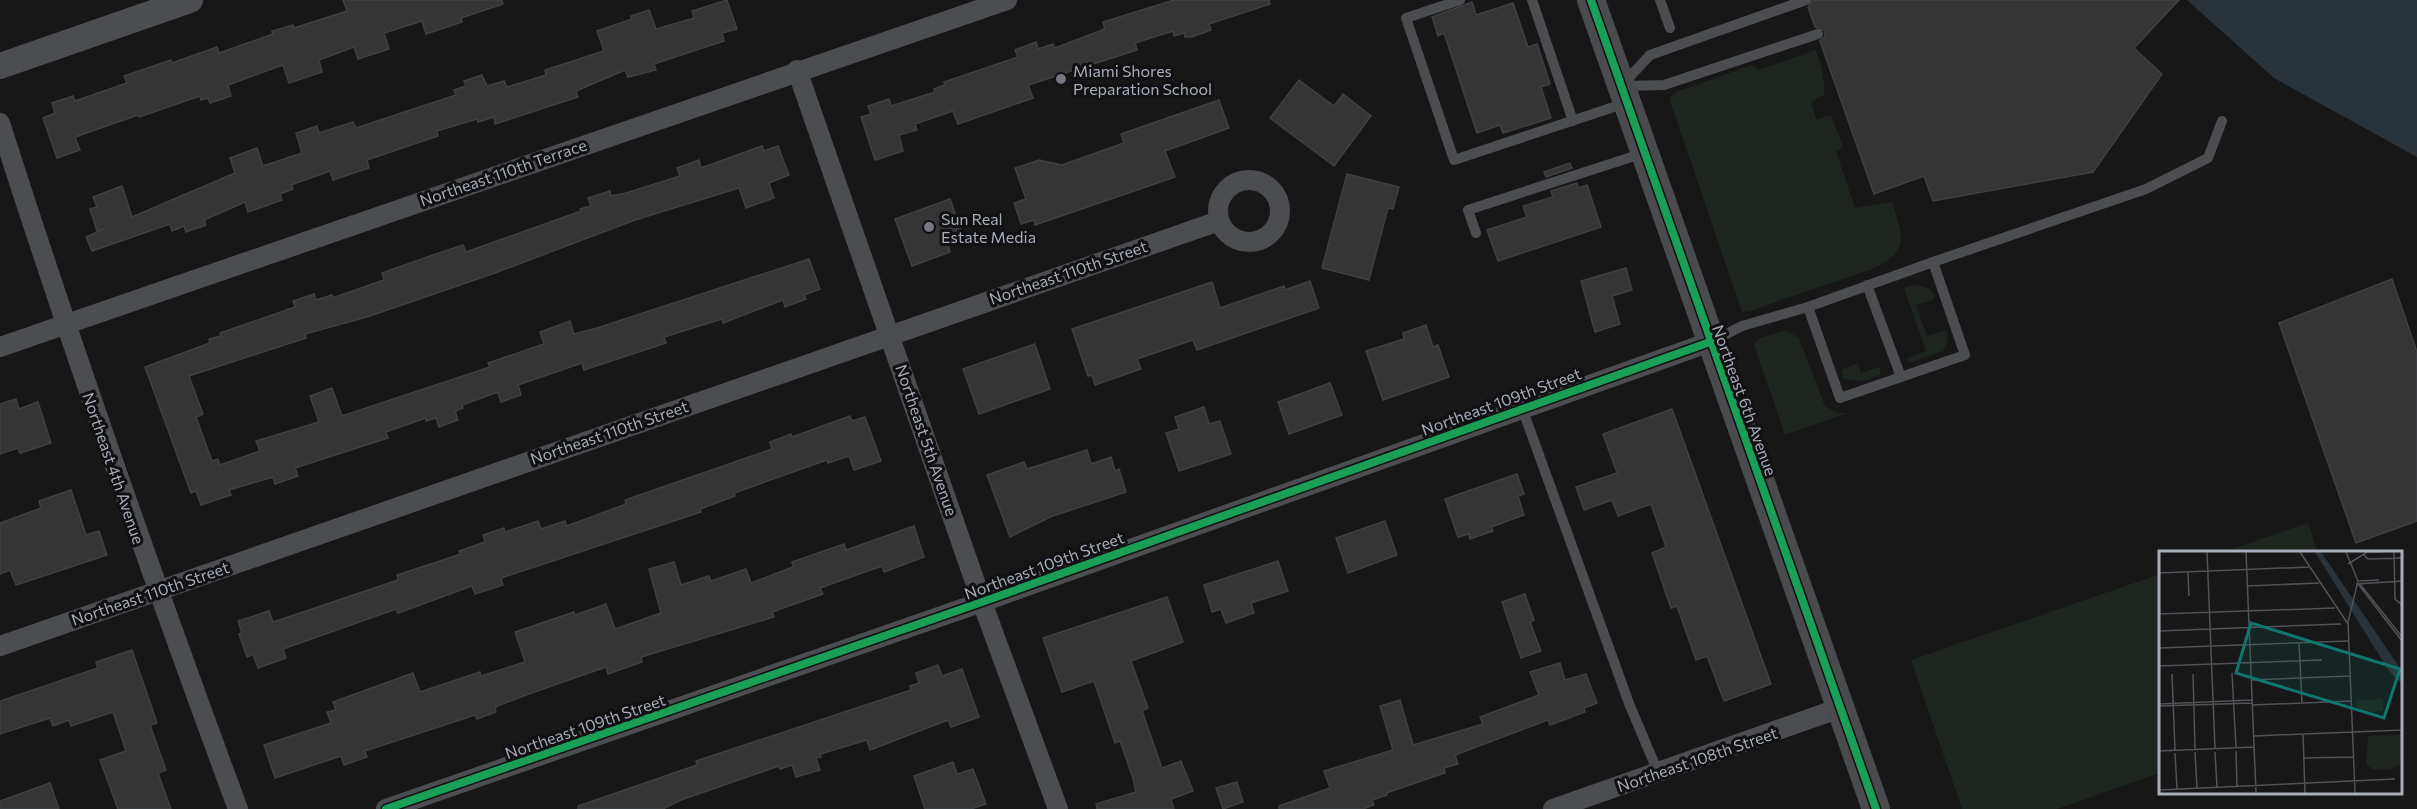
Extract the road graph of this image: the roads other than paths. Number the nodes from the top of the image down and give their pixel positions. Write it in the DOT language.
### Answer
graph roads {
  1 [pos="190,0"];
  2 [pos="1007,0"];
  3 [pos="1460,0"];
  4 [pos="1532,0"];
  5 [pos="1660,0"];
  6 [pos="1806,0"];
  7 [pos="1592,1"];
  8 [pos="1670,28"];
  9 [pos="1818,34"];
  10 [pos="0,66"];
  11 [pos="797,70"];
  12 [pos="1623,94"];
  13 [pos="1573,121"];
  14 [pos="2222,121"];
  15 [pos="0,123"];
  16 [pos="1644,153"];
  17 [pos="1218,221"];
  18 [pos="1476,233"];
  19 [pos="1933,262"];
  20 [pos="1867,285"];
  21 [pos="1808,307"];
  22 [pos="64,324"];
  23 [pos="890,333"];
  24 [pos="1710,342"];
  25 [pos="0,347"];
  26 [pos="1901,378"];
  27 [pos="1522,408"];
  28 [pos="157,590"];
  29 [pos="982,602"];
  30 [pos="0,646"];
  31 [pos="1840,708"];
  32 [pos="1658,772"];
  33 [pos="238,809"];
  34 [pos="386,809"];
  35 [pos="1058,809"];
  36 [pos="1553,809"];
  37 [pos="1876,809"];
  1 -- 10 [label="street"];
  2 -- 11 [label="street, Northeast 110th Terrace"];
  3 -- 13 [label="lane"];
  4 -- 13 [label="lane"];
  5 -- 8 [label="lane"];
  6 -- 12 [label="lane"];
  7 -- 12 [label="main road, Northeast 6th Avenue"];
  9 -- 12 [label="lane"];
  11 -- 22 [label="street, Northeast 110th Terrace"];
  11 -- 23 [label="street, Northeast 5th Avenue"];
  12 -- 13 [label="lane"];
  12 -- 16 [label="main road, Northeast 6th Avenue"];
  14 -- 19 [label="lane"];
  15 -- 22 [label="street, Northeast 4th Avenue"];
  16 -- 18 [label="lane"];
  16 -- 24 [label="main road, Northeast 6th Avenue"];
  17 -- 23 [label="street, Northeast 110th Street"];
  19 -- 20 [label="lane"];
  19 -- 26 [label="lane"];
  20 -- 21 [label="lane"];
  20 -- 26 [label="lane"];
  21 -- 24 [label="lane"];
  21 -- 26 [label="lane"];
  22 -- 25 [label="street, Northeast 110th Terrace"];
  22 -- 28 [label="street, Northeast 4th Avenue"];
  23 -- 28 [label="street, Northeast 110th Street"];
  23 -- 29 [label="street, Northeast 5th Avenue"];
  24 -- 27 [label="street, Northeast 109th Street"];
  24 -- 31 [label="main road, Northeast 6th Avenue"];
  27 -- 29 [label="street, Northeast 109th Street"];
  27 -- 32 [label="lane"];
  28 -- 30 [label="street, Northeast 110th Street"];
  28 -- 33 [label="street, Northeast 4th Avenue"];
  29 -- 34 [label="street, Northeast 109th Street"];
  29 -- 35 [label="street, Northeast 5th Avenue"];
  31 -- 32 [label="street, Northeast 108th Street"];
  31 -- 37 [label="main road, Northeast 6th Avenue"];
  32 -- 36 [label="street, Northeast 108th Street"];
}
